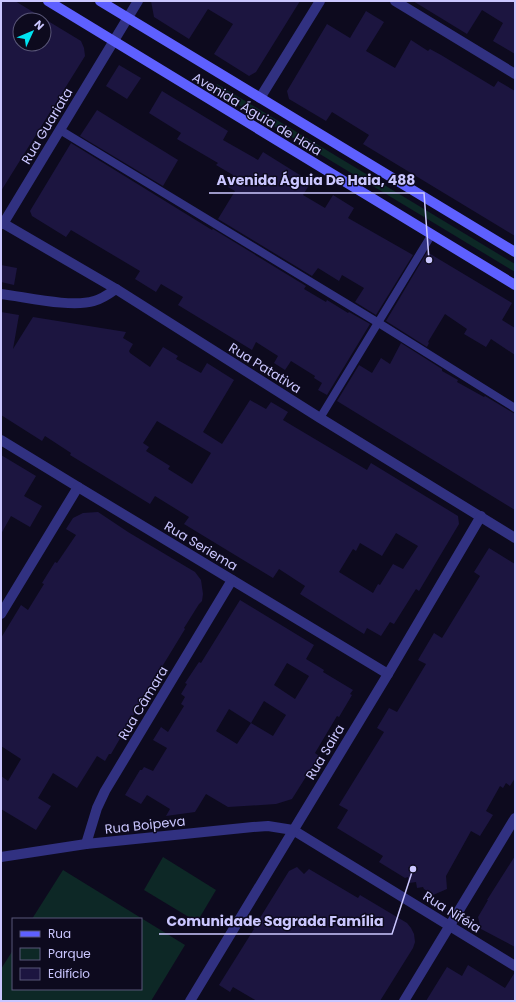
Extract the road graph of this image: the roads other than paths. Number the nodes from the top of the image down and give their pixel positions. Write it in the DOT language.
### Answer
graph roads {
  1 [pos="48,1"];
  2 [pos="100,1"];
  3 [pos="138,1"];
  4 [pos="320,1"];
  5 [pos="395,1"];
  6 [pos="126,21"];
  7 [pos="114,42"];
  8 [pos="515,74"];
  9 [pos="260,98"];
  10 [pos="60,130"];
  11 [pos="2,223"];
  12 [pos="432,234"];
  13 [pos="515,252"];
  14 [pos="515,285"];
  15 [pos="116,290"];
  16 [pos="1,294"];
  17 [pos="378,322"];
  18 [pos="515,408"];
  19 [pos="320,418"];
  20 [pos="1,440"];
  21 [pos="78,487"];
  22 [pos="481,516"];
  23 [pos="515,538"];
  24 [pos="232,580"];
  25 [pos="1,614"];
  26 [pos="388,674"];
  27 [pos="515,818"];
  28 [pos="293,830"];
  29 [pos="86,844"];
  30 [pos="1,857"];
  31 [pos="450,926"];
  32 [pos="515,966"];
  33 [pos="190,1001"];
  34 [pos="404,1001"];
  1 -- 7 [label="main road, Avenida Águia de Haia"];
  2 -- 6 [label="main road, Avenida Águia de Haia"];
  3 -- 6 [label="street, Rua Guariata"];
  4 -- 9 [label="street"];
  5 -- 8 [label="street"];
  6 -- 7 [label="street, Rua Guariata"];
  6 -- 9 [label="main road, Avenida Águia de Haia"];
  7 -- 10 [label="street, Rua Guariata"];
  7 -- 12 [label="main road, Avenida Águia de Haia"];
  9 -- 13 [label="main road, Avenida Águia de Haia"];
  10 -- 11 [label="street, Rua Guariata"];
  10 -- 17 [label="lane"];
  11 -- 15 [label="street, Rua Patativa"];
  12 -- 14 [label="main road, Avenida Águia de Haia"];
  12 -- 17 [label="lane"];
  15 -- 16 [label="street"];
  15 -- 19 [label="street, Rua Patativa"];
  17 -- 18 [label="lane"];
  17 -- 19 [label="lane"];
  19 -- 22 [label="street, Rua Patativa"];
  20 -- 21 [label="street, Rua Seriema"];
  21 -- 24 [label="street, Rua Seriema"];
  21 -- 25 [label="street"];
  22 -- 23 [label="street, Rua Patativa"];
  22 -- 26 [label="street, Rua Saira"];
  24 -- 26 [label="street, Rua Seriema"];
  24 -- 29 [label="street, Rua Câmara"];
  26 -- 28 [label="street, Rua Saira"];
  27 -- 31 [label="street"];
  28 -- 29 [label="street, Rua Boipeva"];
  28 -- 31 [label="street, Rua Niféia"];
  28 -- 33 [label="street, Rua Saira"];
  29 -- 30 [label="street, Rua Boipeva"];
  31 -- 32 [label="street, Rua Niféia"];
  31 -- 34 [label="street"];
}
